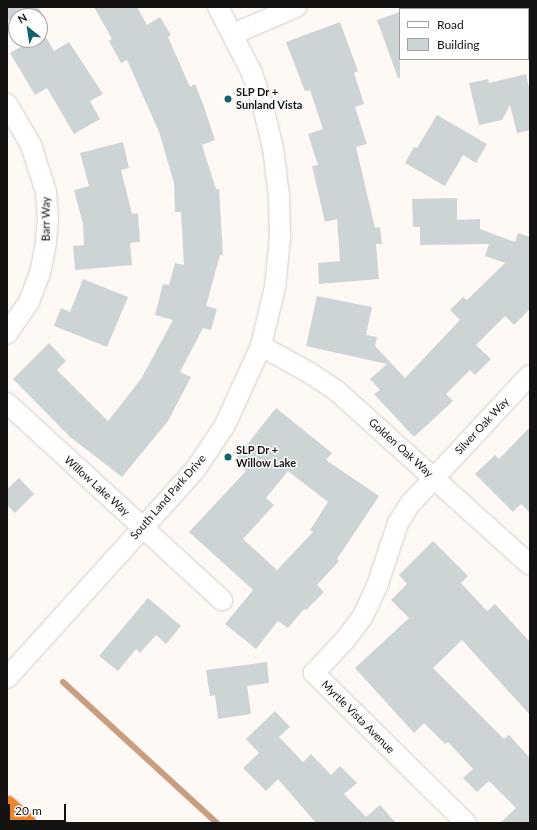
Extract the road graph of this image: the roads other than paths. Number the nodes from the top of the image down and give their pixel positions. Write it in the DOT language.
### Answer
graph roads {
  1 [pos="218,7"];
  2 [pos="296,7"];
  3 [pos="233,34"];
  4 [pos="7,104"];
  5 [pos="7,334"];
  6 [pos="261,346"];
  7 [pos="530,375"];
  8 [pos="7,403"];
  9 [pos="434,478"];
  10 [pos="142,527"];
  11 [pos="530,565"];
  12 [pos="222,600"];
  13 [pos="7,678"];
  14 [pos="7,807"];
  15 [pos="25,823"];
  16 [pos="466,823"];
  1 -- 3 [label="street, South Land Park Drive"];
  2 -- 3 [label="street"];
  3 -- 6 [label="street, South Land Park Drive"];
  4 -- 5 [label="street, Barr Way"];
  6 -- 9 [label="street, Golden Oak Way"];
  6 -- 10 [label="street, South Land Park Drive"];
  7 -- 9 [label="street, Silver Oak Way"];
  8 -- 10 [label="street, Willow Lake Way"];
  9 -- 11 [label="street, Golden Oak Way"];
  9 -- 16 [label="street, Myrtle Vista Avenue"];
  10 -- 12 [label="street, Willow Lake Way"];
  10 -- 13 [label="street, South Land Park Drive"];
  14 -- 15 [label="highway"];
}
